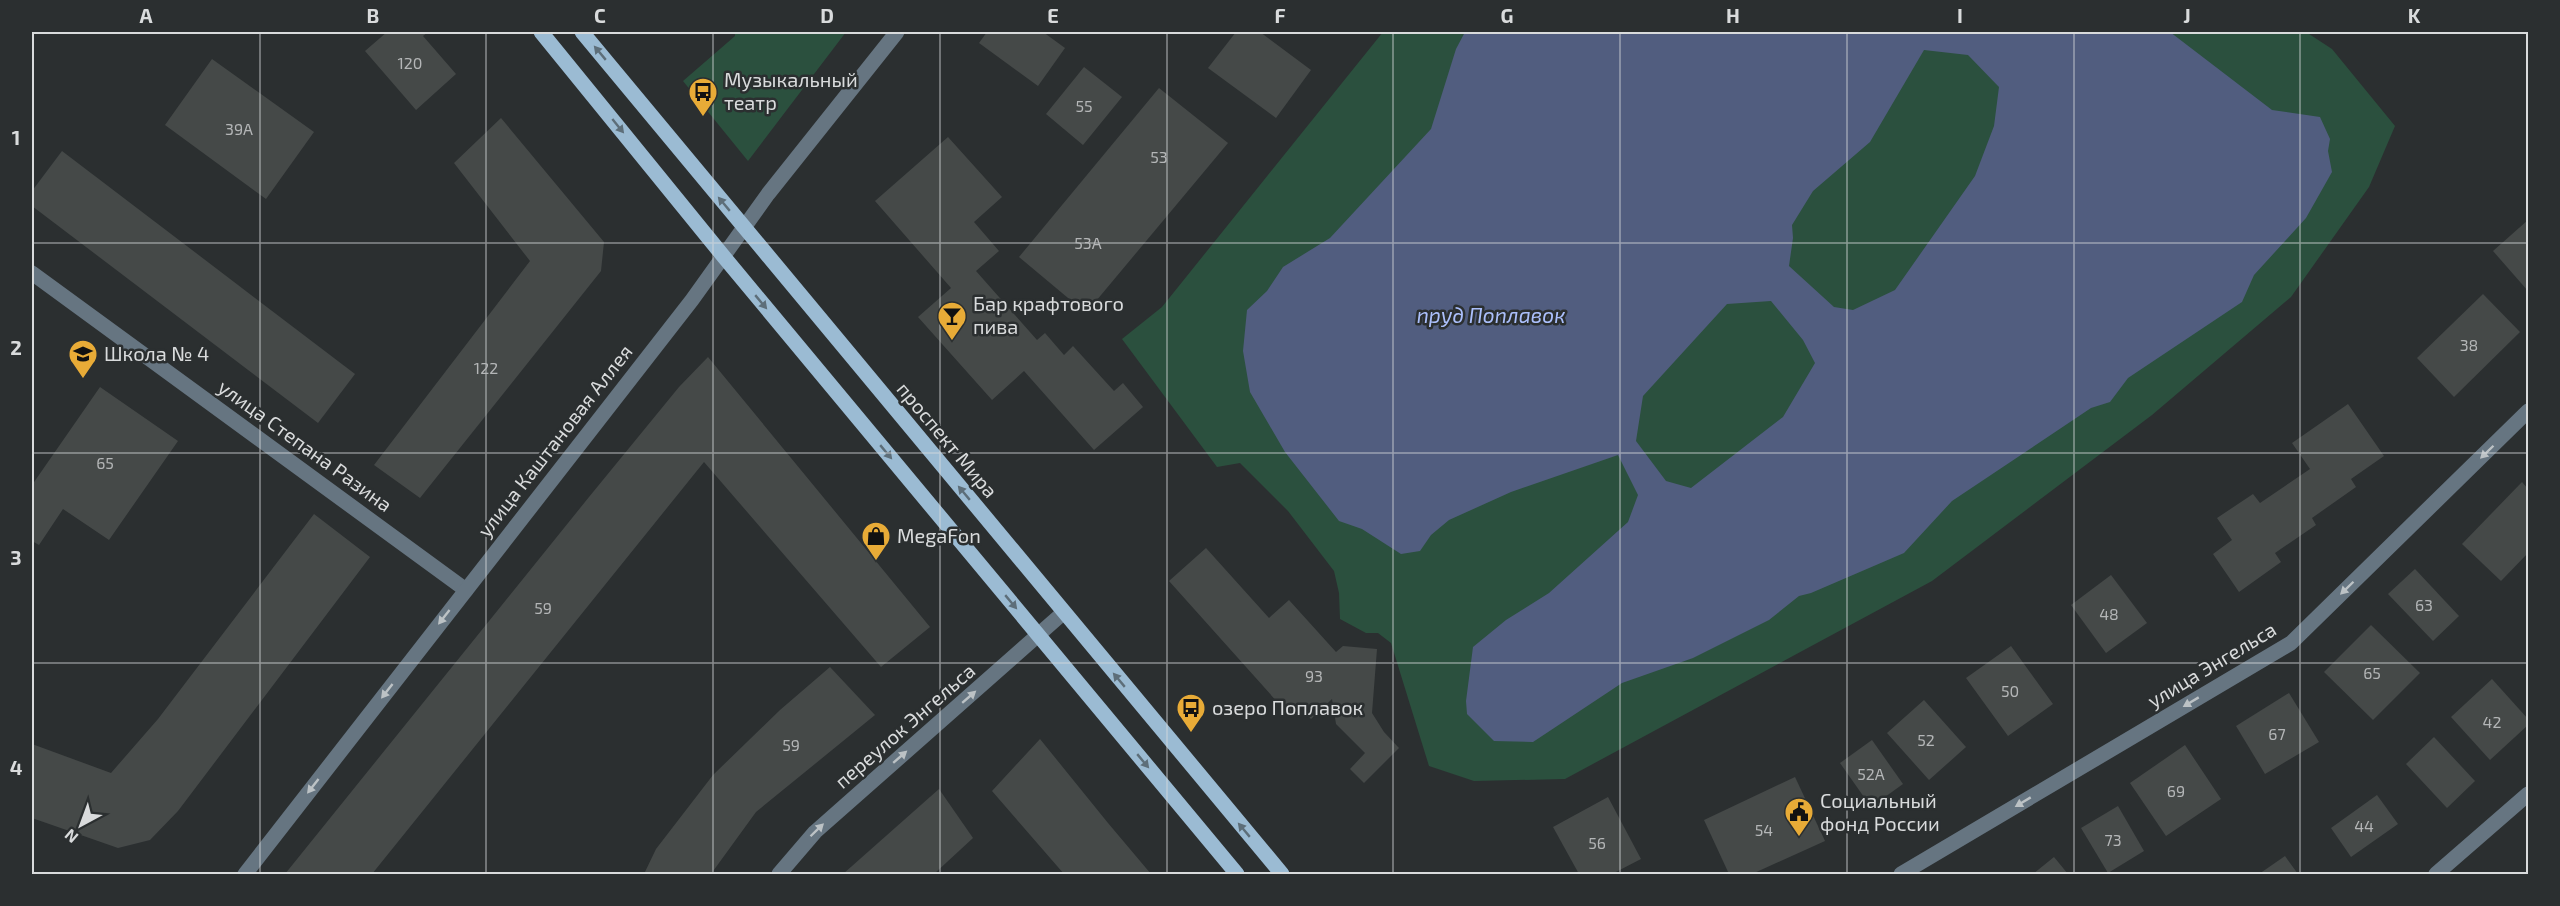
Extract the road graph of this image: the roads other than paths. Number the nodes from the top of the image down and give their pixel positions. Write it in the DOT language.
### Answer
graph roads {
  1 [pos="541,32"];
  2 [pos="582,32"];
  3 [pos="897,32"];
  4 [pos="744,227"];
  5 [pos="724,257"];
  6 [pos="32,273"];
  7 [pos="2529,411"];
  8 [pos="466,590"];
  9 [pos="1063,614"];
  10 [pos="1039,635"];
  11 [pos="2529,794"];
  12 [pos="245,874"];
  13 [pos="779,874"];
  14 [pos="1237,874"];
  15 [pos="1282,874"];
  16 [pos="1901,874"];
  17 [pos="2436,874"];
  1 -- 5 [label="main road, one-way"];
  4 -- 2 [label="main road, проспект Мира, one-way"];
  3 -- 4 [label="street, улица Каштановая Аллея"];
  4 -- 5 [label="street, улица Каштановая Аллея"];
  9 -- 4 [label="main road, проспект Мира, one-way"];
  5 -- 8 [label="street, улица Каштановая Аллея"];
  5 -- 10 [label="main road, one-way"];
  6 -- 8 [label="street, улица Степана Разина"];
  7 -- 16 [label="street, улица Энгельса, one-way"];
  8 -- 12 [label="street, улица Каштановая Аллея, one-way"];
  9 -- 10 [label="street, переулок Энгельса"];
  15 -- 9 [label="main road, проспект Мира, one-way"];
  13 -- 10 [label="street, переулок Энгельса, one-way"];
  10 -- 14 [label="main road, one-way"];
  11 -- 17 [label="street"];
}
